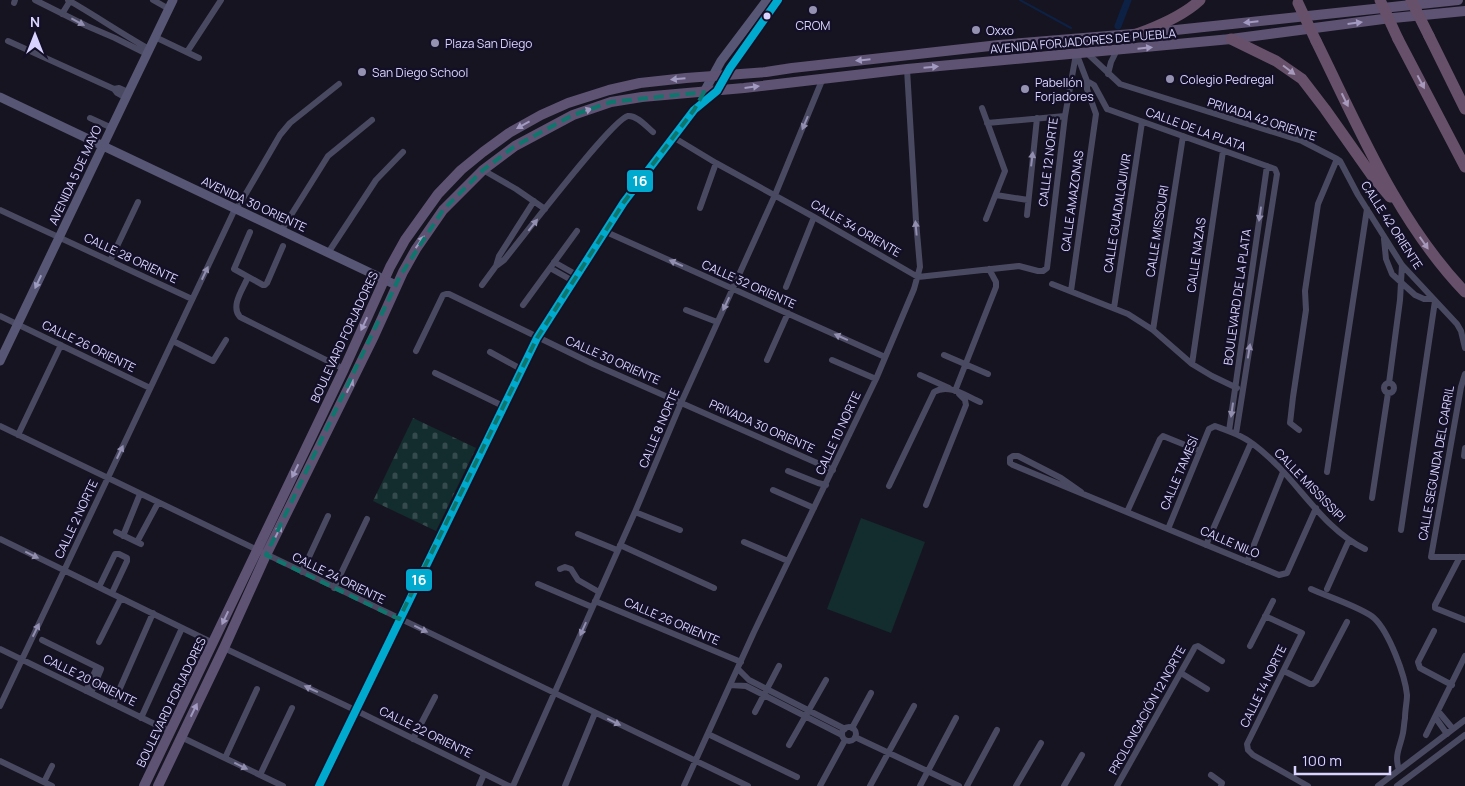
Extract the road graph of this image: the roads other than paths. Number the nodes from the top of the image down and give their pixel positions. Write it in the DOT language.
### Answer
graph roads {
  1 [pos="35,0"];
  2 [pos="69,0"];
  3 [pos="153,0"];
  4 [pos="173,0"];
  5 [pos="221,0"];
  6 [pos="767,0"];
  7 [pos="778,0"];
  8 [pos="1200,0"];
  9 [pos="1380,0"];
  10 [pos="1411,0"];
  11 [pos="1458,0"];
  12 [pos="1297,2"];
  13 [pos="168,9"];
  14 [pos="1465,12"];
  15 [pos="62,14"];
  16 [pos="1137,34"];
  17 [pos="155,38"];
  18 [pos="1231,39"];
  19 [pos="8,41"];
  20 [pos="999,45"];
  21 [pos="1117,50"];
  22 [pos="148,52"];
  23 [pos="187,52"];
  24 [pos="1082,53"];
  25 [pos="199,58"];
  26 [pos="982,63"];
  27 [pos="907,69"];
  28 [pos="1108,74"];
  29 [pos="726,75"];
  30 [pos="713,76"];
  31 [pos="823,78"];
  32 [pos="1087,81"];
  33 [pos="338,84"];
  34 [pos="717,91"];
  35 [pos="704,92"];
  36 [pos="127,95"];
  37 [pos="0,97"];
  38 [pos="982,108"];
  39 [pos="1107,109"];
  40 [pos="1465,109"];
  41 [pos="694,110"];
  42 [pos="1096,114"];
  43 [pos="1065,116"];
  44 [pos="90,118"];
  45 [pos="1037,118"];
  46 [pos="372,120"];
  47 [pos="988,122"];
  48 [pos="1142,122"];
  49 [pos="112,128"];
  50 [pos="653,132"];
  51 [pos="1183,136"];
  52 [pos="673,137"];
  53 [pos="102,146"];
  54 [pos="1223,151"];
  55 [pos="403,152"];
  56 [pos="1337,159"];
  57 [pos="716,163"];
  58 [pos="1267,166"];
  59 [pos="1465,167"];
  60 [pos="483,170"];
  61 [pos="1276,171"];
  62 [pos="996,194"];
  63 [pos="774,195"];
  64 [pos="1028,200"];
  65 [pos="534,201"];
  66 [pos="138,202"];
  67 [pos="1398,202"];
  68 [pos="700,208"];
  69 [pos="235,209"];
  70 [pos="545,209"];
  71 [pos="1367,209"];
  72 [pos="0,210"];
  73 [pos="1027,215"];
  74 [pos="814,217"];
  75 [pos="986,219"];
  76 [pos="281,231"];
  77 [pos="577,231"];
  78 [pos="604,231"];
  79 [pos="250,232"];
  80 [pos="1384,235"];
  81 [pos="59,238"];
  82 [pos="511,238"];
  83 [pos="518,243"];
  84 [pos="284,246"];
  85 [pos="328,253"];
  86 [pos="110,261"];
  87 [pos="552,265"];
  88 [pos="1402,265"];
  89 [pos="496,266"];
  90 [pos="989,269"];
  91 [pos="248,277"];
  92 [pos="918,277"];
  93 [pos="575,278"];
  94 [pos="385,280"];
  95 [pos="1415,280"];
  96 [pos="1401,282"];
  97 [pos="1052,284"];
  98 [pos="396,285"];
  99 [pos="482,285"];
  100 [pos="786,288"];
  101 [pos="733,289"];
  102 [pos="1408,289"];
  103 [pos="1071,291"];
  104 [pos="1465,292"];
  105 [pos="192,299"];
  106 [pos="1400,300"];
  107 [pos="1434,300"];
  108 [pos="523,306"];
  109 [pos="1114,308"];
  110 [pos="686,310"];
  111 [pos="788,313"];
  112 [pos="0,316"];
  113 [pos="717,322"];
  114 [pos="18,325"];
  115 [pos="1153,330"];
  116 [pos="1464,335"];
  117 [pos="537,338"];
  118 [pos="226,340"];
  119 [pos="173,341"];
  120 [pos="62,345"];
  121 [pos="1465,348"];
  122 [pos="416,351"];
  123 [pos="490,352"];
  124 [pos="944,355"];
  125 [pos="1,356"];
  126 [pos="885,357"];
  127 [pos="767,360"];
  128 [pos="832,360"];
  129 [pos="966,364"];
  130 [pos="1192,364"];
  131 [pos="344,369"];
  132 [pos="521,369"];
  133 [pos="435,373"];
  134 [pos="988,374"];
  135 [pos="1465,374"];
  136 [pos="920,375"];
  137 [pos="876,379"];
  138 [pos="1235,387"];
  139 [pos="150,388"];
  140 [pos="953,390"];
  141 [pos="1243,391"];
  142 [pos="980,402"];
  143 [pos="681,403"];
  144 [pos="503,406"];
  145 [pos="0,426"];
  146 [pos="1212,427"];
  147 [pos="1299,430"];
  148 [pos="1229,431"];
  149 [pos="1236,434"];
  150 [pos="18,435"];
  151 [pos="1251,443"];
  152 [pos="1465,448"];
  153 [pos="1200,451"];
  154 [pos="1464,456"];
  155 [pos="833,470"];
  156 [pos="788,471"];
  157 [pos="1283,472"];
  158 [pos="1327,472"];
  159 [pos="108,478"];
  160 [pos="826,485"];
  161 [pos="889,486"];
  162 [pos="773,490"];
  163 [pos="1081,492"];
  164 [pos="140,494"];
  165 [pos="1372,498"];
  166 [pos="158,503"];
  167 [pos="926,505"];
  168 [pos="814,508"];
  169 [pos="1316,508"];
  170 [pos="635,512"];
  171 [pos="1127,512"];
  172 [pos="328,516"];
  173 [pos="367,519"];
  174 [pos="1168,529"];
  175 [pos="680,530"];
  176 [pos="1401,530"];
  177 [pos="578,534"];
  178 [pos="0,539"];
  179 [pos="1349,540"];
  180 [pos="744,542"];
  181 [pos="1206,545"];
  182 [pos="618,548"];
  183 [pos="1365,549"];
  184 [pos="261,553"];
  185 [pos="1462,557"];
  186 [pos="788,561"];
  187 [pos="1247,562"];
  188 [pos="560,569"];
  189 [pos="64,570"];
  190 [pos="302,572"];
  191 [pos="538,584"];
  192 [pos="99,587"];
  193 [pos="334,588"];
  194 [pos="714,588"];
  195 [pos="1327,589"];
  196 [pos="1311,590"];
  197 [pos="599,592"];
  198 [pos="112,594"];
  199 [pos="121,598"];
  200 [pos="1273,601"];
  201 [pos="594,604"];
  202 [pos="153,613"];
  203 [pos="1265,616"];
  204 [pos="399,619"];
  205 [pos="1465,620"];
  206 [pos="1347,622"];
  207 [pos="182,628"];
  208 [pos="1434,631"];
  209 [pos="42,640"];
  210 [pos="99,642"];
  211 [pos="213,643"];
  212 [pos="1250,646"];
  213 [pos="224,648"];
  214 [pos="0,649"];
  215 [pos="1465,656"];
  216 [pos="21,659"];
  217 [pos="1222,661"];
  218 [pos="741,662"];
  219 [pos="779,666"];
  220 [pos="738,669"];
  221 [pos="1284,671"];
  222 [pos="1181,673"];
  223 [pos="826,680"];
  224 [pos="730,685"];
  225 [pos="1452,685"];
  226 [pos="257,689"];
  227 [pos="1207,689"];
  228 [pos="88,692"];
  229 [pos="765,692"];
  230 [pos="871,693"];
  231 [pos="554,694"];
  232 [pos="435,697"];
  233 [pos="113,704"];
  234 [pos="0,706"];
  235 [pos="914,706"];
  236 [pos="292,708"];
  237 [pos="355,710"];
  238 [pos="755,712"];
  239 [pos="596,713"];
  240 [pos="807,713"];
  241 [pos="1436,714"];
  242 [pos="141,718"];
  243 [pos="956,718"];
  244 [pos="1465,720"];
  245 [pos="997,730"];
  246 [pos="169,732"];
  247 [pos="1450,732"];
  248 [pos="846,733"];
  249 [pos="708,734"];
  250 [pos="1426,734"];
  251 [pos="1465,735"];
  252 [pos="181,737"];
  253 [pos="413,739"];
  254 [pos="1041,743"];
  255 [pos="789,745"];
  256 [pos="889,752"];
  257 [pos="1082,755"];
  258 [pos="225,758"];
  259 [pos="0,761"];
  260 [pos="696,761"];
  261 [pos="52,766"];
  262 [pos="1399,770"];
  263 [pos="928,771"];
  264 [pos="484,774"];
  265 [pos="260,775"];
  266 [pos="1211,775"];
  267 [pos="796,778"];
  268 [pos="44,782"];
  269 [pos="1222,784"];
  270 [pos="52,786"];
  271 [pos="144,786"];
  272 [pos="158,786"];
  273 [pos="283,786"];
  274 [pos="319,786"];
  275 [pos="479,786"];
  276 [pos="509,786"];
  277 [pos="513,786"];
  278 [pos="565,786"];
  279 [pos="684,786"];
  280 [pos="748,786"];
  281 [pos="820,786"];
  282 [pos="870,786"];
  283 [pos="920,786"];
  284 [pos="959,786"];
  285 [pos="967,786"];
  286 [pos="1016,786"];
  287 [pos="1064,786"];
  288 [pos="1117,786"];
  289 [pos="1308,786"];
  290 [pos="1378,786"];
  291 [pos="1397,786"];
  1 -- 15 [label="street"];
  2 -- 15 [label="street"];
  2 -- 22 [label="street"];
  3 -- 13 [label="street"];
  4 -- 13 [label="street, AVENIDA 5 DE MAYO"];
  5 -- 23 [label="street"];
  6 -- 30 [label="street"];
  7 -- 29 [label="street"];
  8 -- 16 [label="highway"];
  9 -- 59 [label="highway, one-way, bridge"];
  10 -- 40 [label="highway, bridge"];
  11 -- 16 [label="main road, AVENIDA FORJADORES DE PUEBLA, one-way"];
  12 -- 67 [label="highway, one-way, bridge"];
  13 -- 17 [label="street, AVENIDA 5 DE MAYO"];
  18 -- 14 [label="main road, AVENIDA FORJADORES DE PUEBLA, one-way"];
  15 -- 22 [label="street, one-way"];
  16 -- 20 [label="main road, AVENIDA FORJADORES DE PUEBLA"];
  17 -- 22 [label="street, AVENIDA 5 DE MAYO"];
  17 -- 23 [label="street"];
  21 -- 18 [label="main road, AVENIDA FORJADORES DE PUEBLA, one-way"];
  18 -- 67 [label="highway, one-way"];
  19 -- 36 [label="street"];
  20 -- 26 [label="main road"];
  20 -- 29 [label="main road, AVENIDA FORJADORES DE PUEBLA, one-way"];
  21 -- 24 [label="main road, AVENIDA FORJADORES DE PUEBLA"];
  21 -- 28 [label="street"];
  22 -- 36 [label="street, AVENIDA 5 DE MAYO"];
  23 -- 25 [label="street"];
  24 -- 26 [label="main road, AVENIDA FORJADORES DE PUEBLA"];
  24 -- 28 [label="street, PRIVADA 42 ORIENTE"];
  24 -- 32 [label="street"];
  24 -- 43 [label="street, CALLE 12 NORTE"];
  27 -- 26 [label="main road, AVENIDA FORJADORES DE PUEBLA, one-way"];
  27 -- 31 [label="main road, AVENIDA FORJADORES DE PUEBLA"];
  92 -- 27 [label="street, CALLE 10 NORTE, one-way"];
  28 -- 56 [label="street, PRIVADA 42 ORIENTE"];
  29 -- 30 [label="main road, BOULEVARD FORJADORES"];
  29 -- 34 [label="street"];
  30 -- 35 [label="street"];
  30 -- 94 [label="main road, BOULEVARD FORJADORES, one-way"];
  34 -- 31 [label="main road, AVENIDA FORJADORES DE PUEBLA, one-way"];
  31 -- 63 [label="street, CALLE 8 NORTE, one-way"];
  32 -- 39 [label="street"];
  32 -- 42 [label="street"];
  33 -- 69 [label="street, CALLE 2 NORTE"];
  34 -- 35 [label="main road, AVENIDA FORJADORES DE PUEBLA"];
  34 -- 41 [label="street"];
  35 -- 41 [label="street"];
  60 -- 35 [label="main road, BOULEVARD FORJADORES, one-way"];
  36 -- 49 [label="street, AVENIDA 5 DE MAYO"];
  37 -- 53 [label="street, AVENIDA 30 ORIENTE"];
  38 -- 47 [label="street"];
  39 -- 42 [label="street"];
  39 -- 48 [label="street, CALLE DE LA PLATA"];
  41 -- 52 [label="street"];
  42 -- 103 [label="street, CALLE AMAZONAS"];
  43 -- 45 [label="street"];
  43 -- 90 [label="street, CALLE 12 NORTE"];
  44 -- 49 [label="street"];
  45 -- 47 [label="street"];
  64 -- 45 [label="street, one-way"];
  46 -- 76 [label="street"];
  47 -- 62 [label="street"];
  48 -- 51 [label="street, CALLE DE LA PLATA"];
  48 -- 109 [label="street, CALLE GUADALQUIVIR"];
  49 -- 53 [label="street, AVENIDA 5 DE MAYO"];
  50 -- 70 [label="street"];
  51 -- 54 [label="street, CALLE DE LA PLATA"];
  51 -- 115 [label="street, CALLE MISSOURI"];
  52 -- 57 [label="street, CALLE 34 ORIENTE"];
  52 -- 78 [label="street"];
  53 -- 69 [label="street, AVENIDA 30 ORIENTE"];
  53 -- 81 [label="street, AVENIDA 5 DE MAYO"];
  54 -- 58 [label="street, CALLE DE LA PLATA"];
  54 -- 130 [label="street, CALLE NAZAS"];
  55 -- 85 [label="street"];
  56 -- 71 [label="street, CALLE 42 ORIENTE"];
  56 -- 147 [label="street"];
  57 -- 63 [label="street, CALLE 34 ORIENTE"];
  57 -- 68 [label="street"];
  58 -- 61 [label="street, CALLE DE LA PLATA"];
  58 -- 138 [label="street, BOULEVARD DE LA PLATA, one-way"];
  60 -- 65 [label="street"];
  98 -- 60 [label="main road, BOULEVARD FORJADORES, one-way"];
  141 -- 61 [label="street, BOULEVARD DE LA PLATA, one-way"];
  62 -- 64 [label="street"];
  62 -- 75 [label="street"];
  63 -- 74 [label="street, CALLE 34 ORIENTE"];
  63 -- 101 [label="street, CALLE 8 NORTE"];
  64 -- 73 [label="street"];
  65 -- 70 [label="street"];
  65 -- 82 [label="street"];
  66 -- 86 [label="street"];
  67 -- 104 [label="highway, one-way"];
  69 -- 76 [label="street, AVENIDA 30 ORIENTE"];
  105 -- 69 [label="street, CALLE 2 NORTE, one-way"];
  83 -- 70 [label="street, one-way"];
  71 -- 80 [label="street, CALLE 42 ORIENTE"];
  71 -- 158 [label="street"];
  72 -- 81 [label="street, CALLE 28 ORIENTE"];
  74 -- 92 [label="street, CALLE 34 ORIENTE"];
  74 -- 100 [label="street"];
  76 -- 85 [label="street, AVENIDA 30 ORIENTE"];
  77 -- 87 [label="street"];
  78 -- 93 [label="street"];
  101 -- 78 [label="street, CALLE 32 ORIENTE, one-way"];
  79 -- 91 [label="street"];
  80 -- 88 [label="street, CALLE 42 ORIENTE"];
  80 -- 96 [label="street"];
  81 -- 86 [label="street, CALLE 28 ORIENTE"];
  81 -- 114 [label="street, AVENIDA 5 DE MAYO, one-way"];
  82 -- 83 [label="street"];
  82 -- 89 [label="street"];
  83 -- 89 [label="street"];
  84 -- 91 [label="street"];
  85 -- 94 [label="street, AVENIDA 30 ORIENTE"];
  86 -- 105 [label="street, CALLE 28 ORIENTE"];
  87 -- 93 [label="street"];
  87 -- 108 [label="street"];
  88 -- 95 [label="street, CALLE 42 ORIENTE"];
  88 -- 96 [label="street"];
  89 -- 99 [label="street"];
  90 -- 92 [label="street"];
  90 -- 129 [label="street"];
  91 -- 131 [label="street"];
  92 -- 126 [label="street, CALLE 10 NORTE"];
  93 -- 117 [label="street"];
  94 -- 98 [label="street, AVENIDA 30 ORIENTE"];
  94 -- 131 [label="main road, BOULEVARD FORJADORES, one-way"];
  95 -- 102 [label="street"];
  95 -- 107 [label="street, CALLE 42 ORIENTE"];
  96 -- 102 [label="street"];
  96 -- 106 [label="street"];
  97 -- 103 [label="street"];
  184 -- 98 [label="main road, BOULEVARD FORJADORES, one-way"];
  101 -- 111 [label="street, CALLE 32 ORIENTE"];
  101 -- 113 [label="street, CALLE 8 NORTE, one-way"];
  102 -- 106 [label="street"];
  102 -- 107 [label="street"];
  103 -- 109 [label="street"];
  105 -- 119 [label="street, CALLE 2 NORTE"];
  106 -- 165 [label="street"];
  107 -- 116 [label="street, CALLE 42 ORIENTE"];
  107 -- 176 [label="street"];
  109 -- 115 [label="street"];
  110 -- 113 [label="street"];
  126 -- 111 [label="street, CALLE 32 ORIENTE, one-way"];
  111 -- 127 [label="street"];
  112 -- 114 [label="street, CALLE 26 ORIENTE"];
  113 -- 143 [label="street, CALLE 8 NORTE"];
  114 -- 120 [label="street, CALLE 26 ORIENTE"];
  114 -- 125 [label="street, AVENIDA 5 DE MAYO"];
  115 -- 130 [label="street"];
  116 -- 121 [label="street, CALLE 42 ORIENTE"];
  117 -- 122 [label="street"];
  117 -- 132 [label="street"];
  117 -- 143 [label="street, CALLE 30 ORIENTE"];
  118 -- 119 [label="street"];
  119 -- 139 [label="street, CALLE 2 NORTE"];
  120 -- 139 [label="street, CALLE 26 ORIENTE"];
  120 -- 150 [label="street"];
  123 -- 132 [label="street"];
  124 -- 129 [label="street"];
  126 -- 137 [label="street, CALLE 10 NORTE"];
  128 -- 137 [label="street"];
  129 -- 134 [label="street"];
  129 -- 140 [label="street"];
  130 -- 138 [label="street"];
  131 -- 184 [label="main road, BOULEVARD FORJADORES, one-way"];
  132 -- 144 [label="street"];
  133 -- 144 [label="street"];
  135 -- 185 [label="street, CALLE SEGUNDA DEL CARRIL"];
  136 -- 140 [label="street"];
  137 -- 155 [label="street, CALLE 10 NORTE"];
  138 -- 141 [label="street"];
  138 -- 148 [label="street, BOULEVARD DE LA PLATA, one-way"];
  159 -- 139 [label="street, CALLE 2 NORTE, one-way"];
  140 -- 142 [label="street"];
  140 -- 161 [label="street"];
  140 -- 167 [label="street"];
  141 -- 149 [label="street, BOULEVARD DE LA PLATA"];
  143 -- 155 [label="street, PRIVADA 30 ORIENTE"];
  143 -- 170 [label="street, CALLE 8 NORTE"];
  144 -- 204 [label="street"];
  145 -- 150 [label="street, CALLE 24 ORIENTE"];
  146 -- 148 [label="street, CALLE MISSISSIPI"];
  146 -- 153 [label="street, CALLE TAMESÍ"];
  148 -- 149 [label="street, CALLE MISSISSIPI"];
  149 -- 151 [label="street, CALLE MISSISSIPI"];
  150 -- 159 [label="street, CALLE 24 ORIENTE"];
  151 -- 157 [label="street, CALLE MISSISSIPI"];
  151 -- 181 [label="street"];
  152 -- 154 [label="street"];
  153 -- 171 [label="street"];
  153 -- 174 [label="street, CALLE TAMESÍ"];
  155 -- 160 [label="street, CALLE 10 NORTE"];
  156 -- 160 [label="street"];
  157 -- 169 [label="street, CALLE MISSISSIPI"];
  157 -- 187 [label="street"];
  159 -- 164 [label="street, CALLE 24 ORIENTE"];
  159 -- 189 [label="street, CALLE 2 NORTE"];
  160 -- 168 [label="street, CALLE 10 NORTE"];
  162 -- 168 [label="street"];
  163 -- 163 [label="street"];
  163 -- 171 [label="street, CALLE NILO"];
  164 -- 166 [label="street, CALLE 24 ORIENTE"];
  164 -- 166 [label="street"];
  166 -- 184 [label="street, CALLE 24 ORIENTE"];
  168 -- 186 [label="street, CALLE 10 NORTE"];
  169 -- 179 [label="street, CALLE MISSISSIPI"];
  169 -- 187 [label="street, CALLE NILO"];
  170 -- 175 [label="street"];
  170 -- 182 [label="street, CALLE 8 NORTE"];
  171 -- 174 [label="street, CALLE NILO"];
  172 -- 190 [label="street"];
  173 -- 193 [label="street"];
  174 -- 181 [label="street, CALLE NILO"];
  177 -- 182 [label="street"];
  178 -- 189 [label="street, one-way"];
  179 -- 183 [label="street, CALLE MISSISSIPI"];
  179 -- 195 [label="street"];
  180 -- 186 [label="street"];
  181 -- 187 [label="street, CALLE NILO"];
  182 -- 194 [label="street"];
  182 -- 197 [label="street, CALLE 8 NORTE"];
  184 -- 190 [label="street, CALLE 24 ORIENTE"];
  184 -- 211 [label="main road, BOULEVARD FORJADORES, one-way"];
  184 -- 213 [label="main road, BOULEVARD FORJADORES"];
  185 -- 205 [label="street"];
  186 -- 218 [label="street, CALLE 10 NORTE"];
  188 -- 197 [label="street"];
  189 -- 192 [label="street"];
  216 -- 189 [label="street, CALLE 2 NORTE, one-way"];
  190 -- 193 [label="street, CALLE 24 ORIENTE"];
  191 -- 201 [label="street, CALLE 26 ORIENTE"];
  192 -- 198 [label="street"];
  192 -- 198 [label="street"];
  193 -- 204 [label="street, CALLE 24 ORIENTE"];
  196 -- 262 [label="street"];
  197 -- 201 [label="street, CALLE 8 NORTE"];
  198 -- 199 [label="street"];
  199 -- 202 [label="street"];
  199 -- 210 [label="street"];
  200 -- 203 [label="street"];
  201 -- 218 [label="street, CALLE 26 ORIENTE"];
  201 -- 231 [label="street, CALLE 8 NORTE, one-way"];
  202 -- 207 [label="street"];
  202 -- 233 [label="street"];
  203 -- 212 [label="street"];
  203 -- 221 [label="street, CALLE 14 NORTE"];
  204 -- 231 [label="street, CALLE 24 ORIENTE, one-way"];
  204 -- 237 [label="street"];
  206 -- 221 [label="street"];
  207 -- 211 [label="street"];
  207 -- 242 [label="street"];
  208 -- 225 [label="street"];
  209 -- 228 [label="street"];
  211 -- 246 [label="main road, BOULEVARD FORJADORES"];
  237 -- 213 [label="street, CALLE 22 ORIENTE, one-way"];
  252 -- 213 [label="main road, BOULEVARD FORJADORES, one-way"];
  214 -- 216 [label="street, CALLE 20 ORIENTE"];
  215 -- 225 [label="street"];
  216 -- 228 [label="street, CALLE 20 ORIENTE"];
  216 -- 234 [label="street, CALLE 2 NORTE"];
  217 -- 222 [label="street, PROLONGACIÓN 12 NORTE"];
  218 -- 220 [label="street, CALLE 10 NORTE"];
  219 -- 229 [label="street"];
  220 -- 224 [label="street, CALLE 10 NORTE"];
  220 -- 229 [label="street"];
  221 -- 289 [label="street, CALLE 14 NORTE"];
  222 -- 227 [label="street"];
  222 -- 288 [label="street, PROLONGACIÓN 12 NORTE"];
  223 -- 240 [label="street"];
  224 -- 229 [label="street"];
  224 -- 249 [label="street, CALLE 10 NORTE"];
  225 -- 241 [label="street"];
  226 -- 258 [label="street"];
  228 -- 233 [label="street, CALLE 20 ORIENTE"];
  229 -- 238 [label="street"];
  229 -- 240 [label="street"];
  230 -- 248 [label="street"];
  231 -- 239 [label="street, CALLE 24 ORIENTE"];
  231 -- 277 [label="street, CALLE 8 NORTE"];
  232 -- 253 [label="street"];
  233 -- 242 [label="street, CALLE 20 ORIENTE"];
  235 -- 256 [label="street"];
  236 -- 265 [label="street"];
  237 -- 253 [label="street, CALLE 22 ORIENTE"];
  237 -- 274 [label="street"];
  239 -- 260 [label="street, CALLE 24 ORIENTE, one-way"];
  239 -- 278 [label="street"];
  240 -- 248 [label="street"];
  240 -- 255 [label="street"];
  241 -- 247 [label="street"];
  241 -- 250 [label="street"];
  242 -- 246 [label="street, CALLE 20 ORIENTE"];
  243 -- 263 [label="street"];
  244 -- 247 [label="street"];
  245 -- 285 [label="street"];
  246 -- 271 [label="main road, BOULEVARD FORJADORES"];
  247 -- 262 [label="street"];
  248 -- 256 [label="street"];
  248 -- 281 [label="street"];
  249 -- 260 [label="street, CALLE 10 NORTE"];
  249 -- 267 [label="street"];
  251 -- 291 [label="street"];
  252 -- 258 [label="street"];
  252 -- 272 [label="main road, BOULEVARD FORJADORES"];
  253 -- 264 [label="street, CALLE 22 ORIENTE"];
  254 -- 286 [label="street"];
  256 -- 263 [label="street"];
  256 -- 282 [label="street"];
  257 -- 287 [label="street"];
  258 -- 265 [label="street, one-way"];
  259 -- 268 [label="street"];
  260 -- 279 [label="street, CALLE 10 NORTE"];
  260 -- 280 [label="street, CALLE 24 ORIENTE"];
  261 -- 268 [label="street"];
  262 -- 290 [label="street"];
  263 -- 283 [label="street"];
  263 -- 284 [label="street"];
  264 -- 275 [label="street"];
  264 -- 276 [label="street, CALLE 22 ORIENTE"];
  265 -- 273 [label="street"];
  266 -- 269 [label="street"];
  268 -- 270 [label="street"];
}
